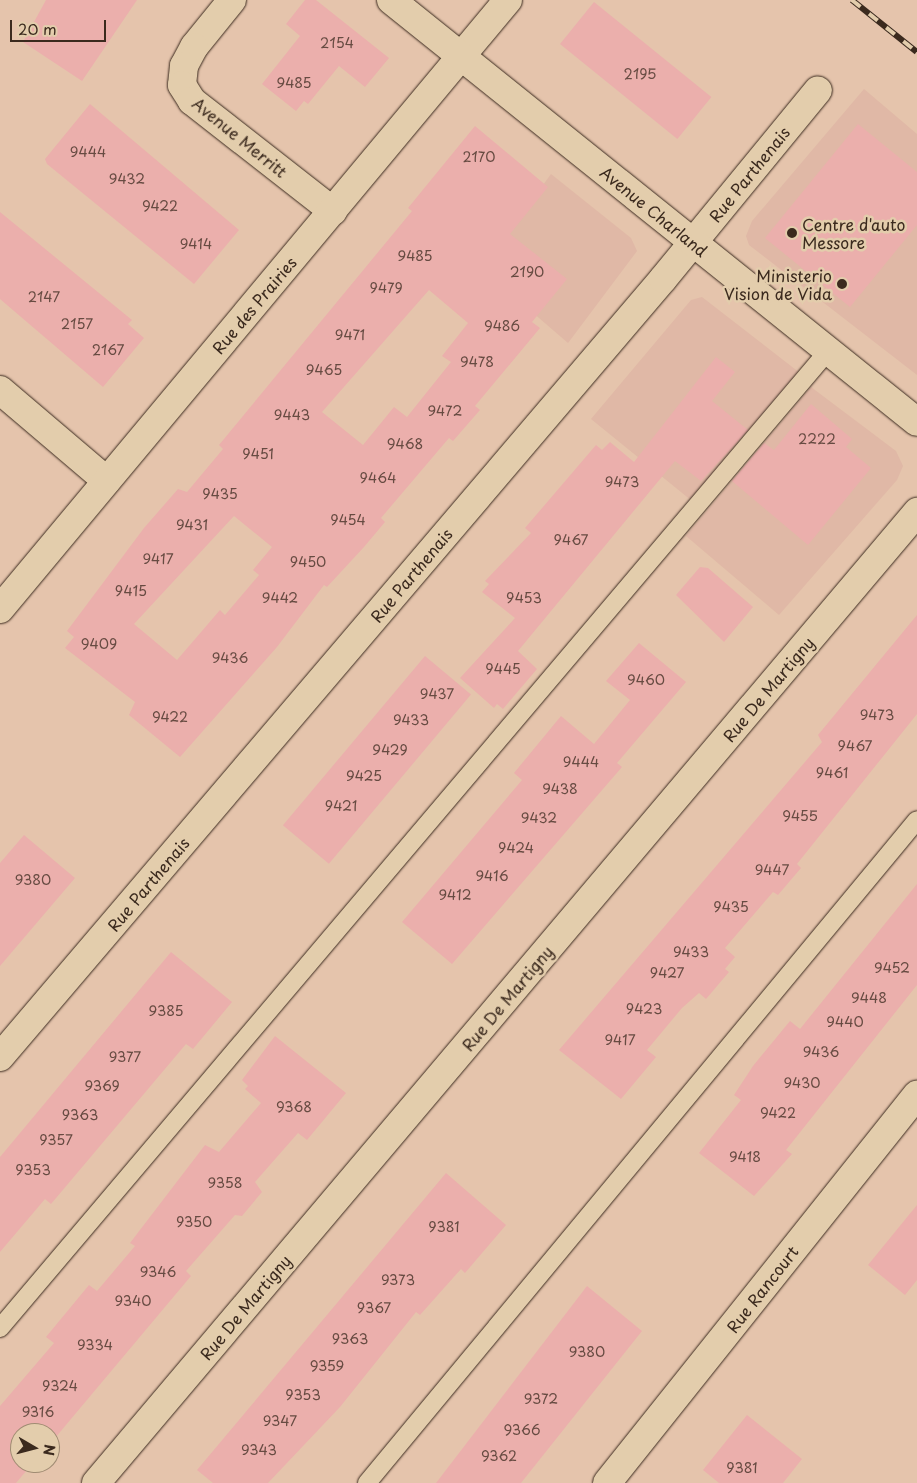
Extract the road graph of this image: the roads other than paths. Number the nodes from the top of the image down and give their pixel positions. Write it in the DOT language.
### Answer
graph roads {
  1 [pos="232,0"];
  2 [pos="390,0"];
  3 [pos="508,0"];
  4 [pos="461,57"];
  5 [pos="818,90"];
  6 [pos="333,211"];
  7 [pos="693,243"];
  8 [pos="828,351"];
  9 [pos="0,390"];
  10 [pos="917,422"];
  11 [pos="107,481"];
  12 [pos="917,512"];
  13 [pos="0,609"];
  14 [pos="917,820"];
  15 [pos="0,1057"];
  16 [pos="917,1094"];
  17 [pos="0,1328"];
  18 [pos="96,1483"];
  19 [pos="367,1483"];
  20 [pos="607,1483"];
  1 -- 6 [label="street, Avenue Merritt"];
  2 -- 4 [label="street, Avenue Charland"];
  3 -- 4 [label="street, Rue des Prairies"];
  4 -- 6 [label="street, Rue des Prairies"];
  4 -- 7 [label="street, Avenue Charland"];
  5 -- 7 [label="street, Rue Parthenais"];
  6 -- 11 [label="street, Rue des Prairies"];
  7 -- 8 [label="street, Avenue Charland"];
  7 -- 15 [label="street, Rue Parthenais"];
  8 -- 10 [label="street, Avenue Charland"];
  8 -- 17 [label="lane"];
  9 -- 11 [label="street"];
  11 -- 13 [label="street, Rue des Prairies"];
  12 -- 18 [label="street, Rue De Martigny"];
  14 -- 19 [label="lane"];
  16 -- 20 [label="street, Rue Rancourt"];
}
